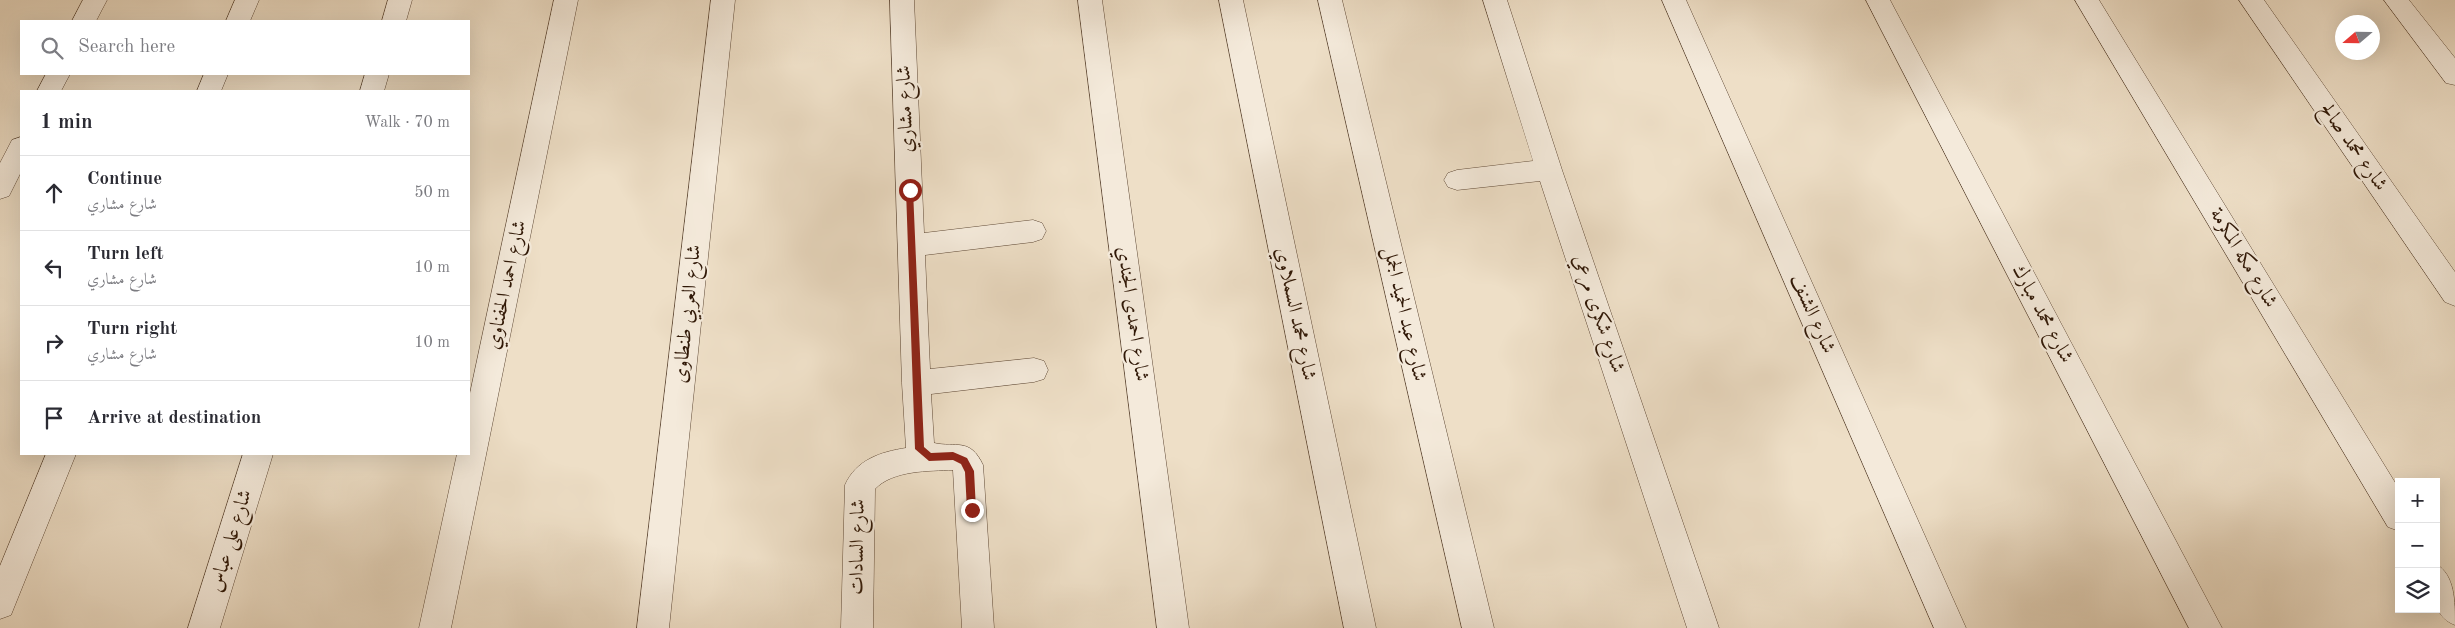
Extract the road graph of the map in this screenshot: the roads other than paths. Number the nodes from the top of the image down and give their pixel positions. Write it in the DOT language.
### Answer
graph roads {
  1 [pos="94,0"];
  2 [pos="247,0"];
  3 [pos="400,0"];
  4 [pos="566,0"];
  5 [pos="724,0"];
  6 [pos="902,0"];
  7 [pos="1090,0"];
  8 [pos="1231,0"];
  9 [pos="1330,0"];
  10 [pos="1495,0"];
  11 [pos="1674,0"];
  12 [pos="1878,0"];
  13 [pos="2087,0"];
  14 [pos="2251,0"];
  15 [pos="2396,0"];
  16 [pos="84,20"];
  17 [pos="238,20"];
  18 [pos="394,20"];
  19 [pos="57,75"];
  20 [pos="216,75"];
  21 [pos="377,75"];
  22 [pos="2455,76"];
  23 [pos="50,90"];
  24 [pos="209,90"];
  25 [pos="372,90"];
  26 [pos="20,149"];
  27 [pos="1550,170"];
  28 [pos="1457,180"];
  29 [pos="0,189"];
  30 [pos="1033,231"];
  31 [pos="912,246"];
  32 [pos="2455,294"];
  33 [pos="1034,370"];
  34 [pos="916,383"];
  35 [pos="62,455"];
  36 [pos="258,455"];
  37 [pos="929,458"];
  38 [pos="2395,510"];
  39 [pos="2440,586"];
  40 [pos="0,604"];
  41 [pos="2455,610"];
  42 [pos="204,628"];
  43 [pos="435,628"];
  44 [pos="653,628"];
  45 [pos="857,628"];
  46 [pos="978,628"];
  47 [pos="1174,628"];
  48 [pos="1360,628"];
  49 [pos="1478,628"];
  50 [pos="1703,628"];
  51 [pos="1950,628"];
  52 [pos="2206,628"];
  1 -- 16 [label="street"];
  2 -- 17 [label="street"];
  3 -- 18 [label="street"];
  4 -- 43 [label="street, شارع احمد الحفناوي"];
  5 -- 44 [label="street, شارع العربي طنطاوى"];
  6 -- 31 [label="street, شارع مشاري"];
  7 -- 47 [label="street, شارع احمدى الجندي"];
  8 -- 48 [label="street, شارع محمد السملاوي"];
  9 -- 49 [label="street, شارع عبد الحميد الجمل"];
  10 -- 27 [label="street, شارع شكرى مرعي"];
  11 -- 51 [label="street, شارع الشنف"];
  12 -- 52 [label="street, شارع محمد مبارك"];
  13 -- 38 [label="street, شارع مكه المكرمة"];
  14 -- 32 [label="street, شارع محمد صالح"];
  15 -- 22 [label="street"];
  19 -- 23 [label="street"];
  20 -- 24 [label="street"];
  21 -- 25 [label="street"];
  26 -- 29 [label="street"];
  27 -- 28 [label="street"];
  27 -- 50 [label="street, شارع شكرى مرعي"];
  30 -- 31 [label="street"];
  31 -- 34 [label="street, شارع مشاري"];
  33 -- 34 [label="street"];
  34 -- 37 [label="street, شارع مشاري"];
  35 -- 40 [label="street"];
  36 -- 42 [label="street, شارع على عباس"];
  37 -- 45 [label="street, شارع السادات"];
  37 -- 46 [label="street"];
  39 -- 41 [label="street"];
}
